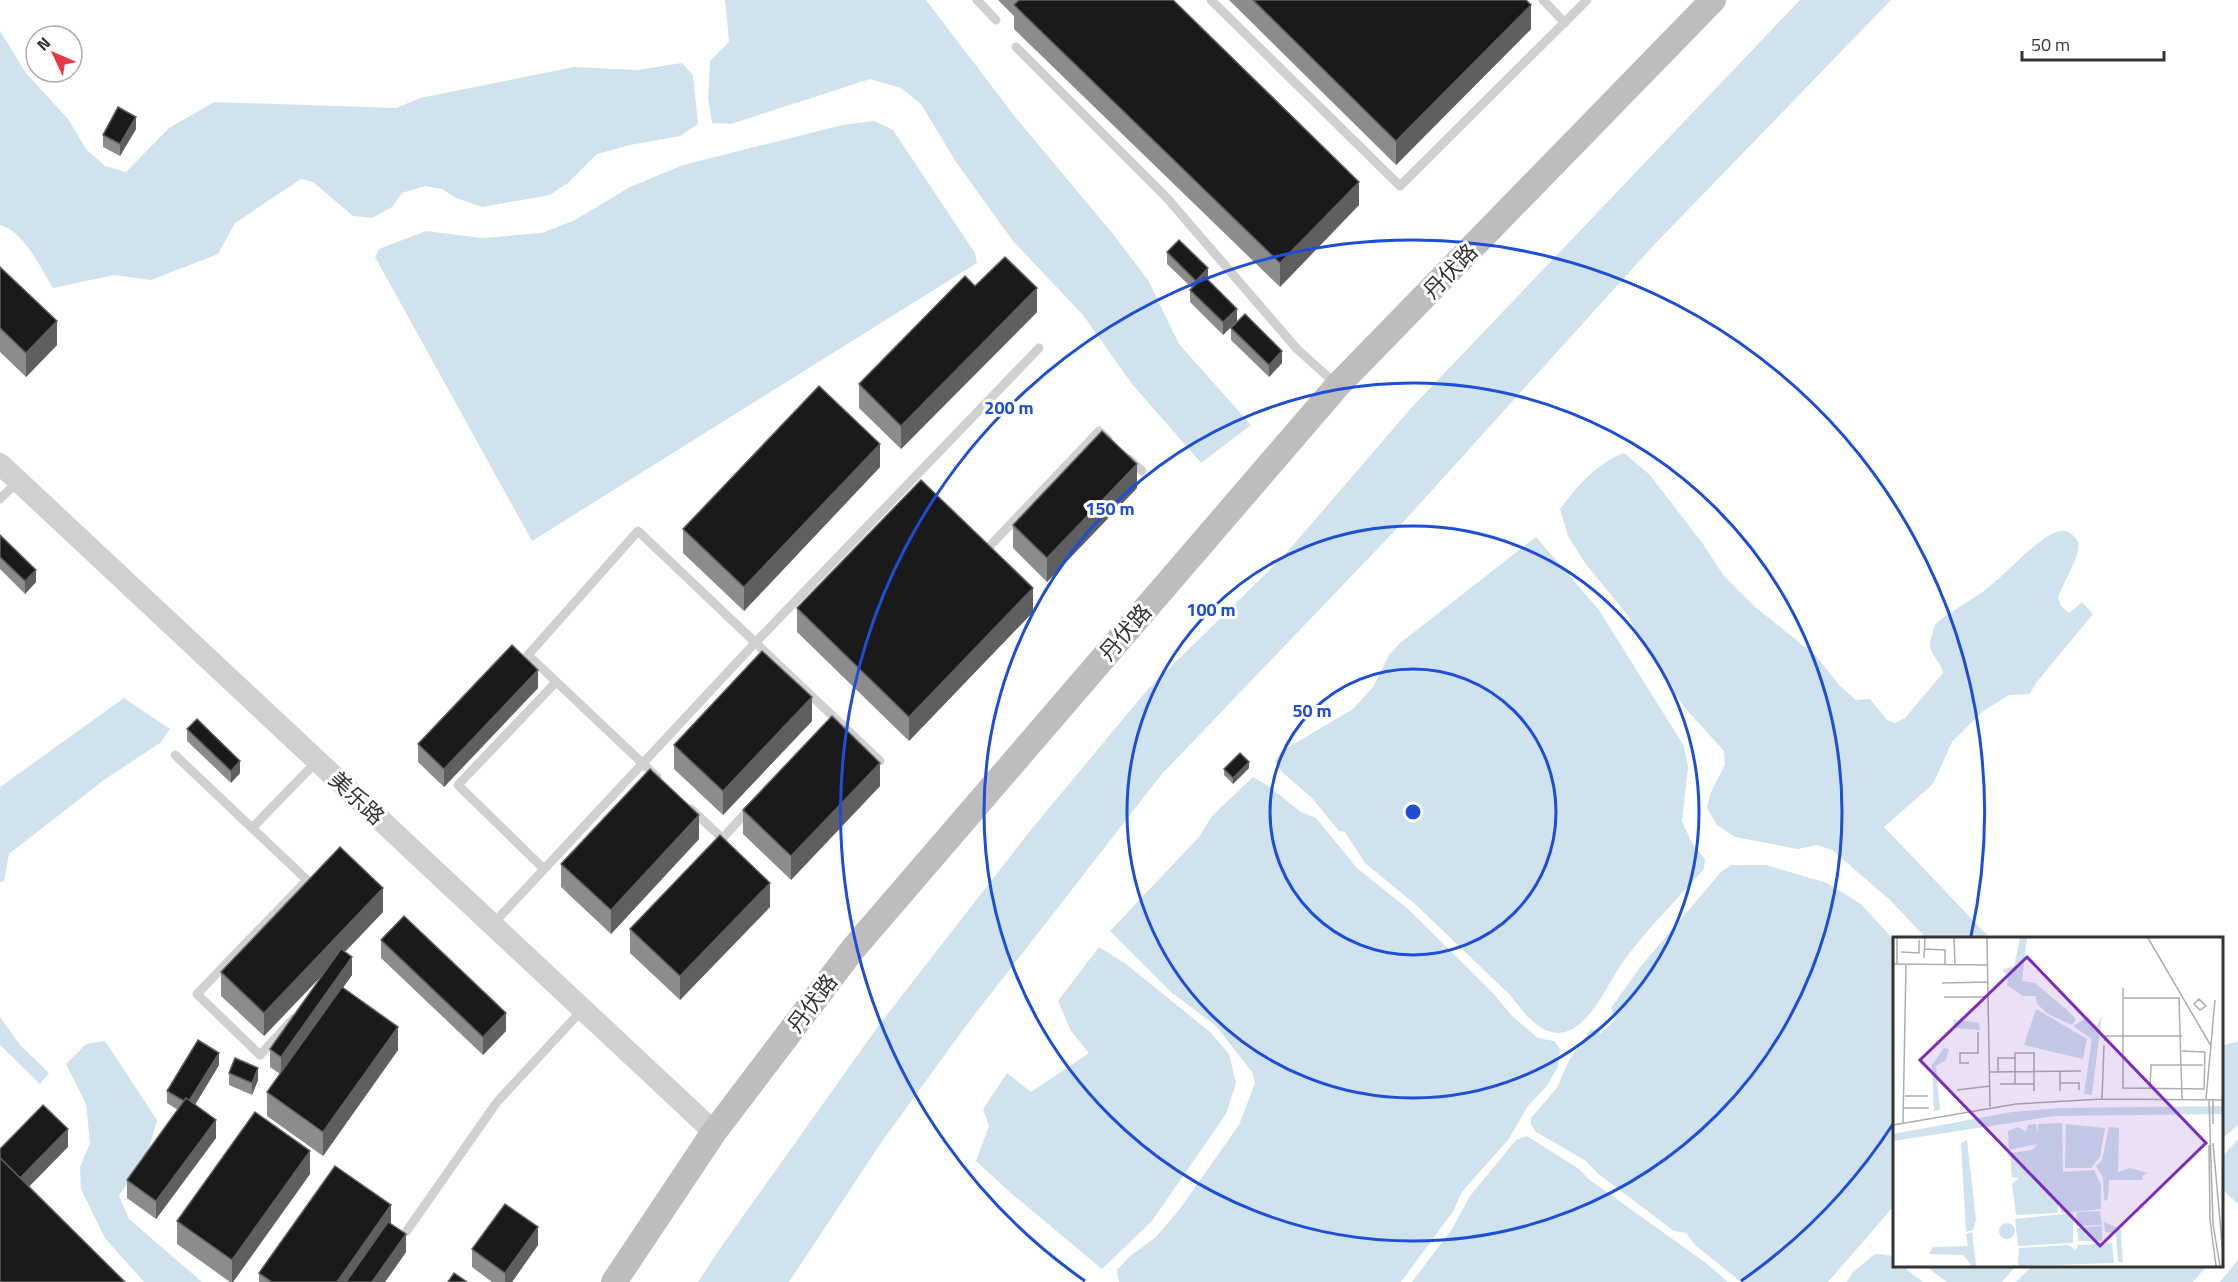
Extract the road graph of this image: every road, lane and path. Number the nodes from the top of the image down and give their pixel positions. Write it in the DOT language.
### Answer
graph roads {
  1 [pos="977,0"];
  2 [pos="1211,0"];
  3 [pos="1543,0"];
  4 [pos="1587,0"];
  5 [pos="1713,0"];
  6 [pos="996,20"];
  7 [pos="1565,23"];
  8 [pos="1016,47"];
  9 [pos="1039,348"];
  10 [pos="1338,385"];
  11 [pos="1116,447"];
  12 [pos="1125,454"];
  13 [pos="0,464"];
  14 [pos="1142,471"];
  15 [pos="914,478"];
  16 [pos="18,481"];
  17 [pos="922,486"];
  18 [pos="0,499"];
  19 [pos="980,540"];
  20 [pos="988,548"];
  21 [pos="996,556"];
  22 [pos="755,642"];
  23 [pos="556,682"];
  24 [pos="835,716"];
  25 [pos="826,725"];
  26 [pos="175,755"];
  27 [pos="317,761"];
  28 [pos="880,761"];
  29 [pos="643,763"];
  30 [pos="667,786"];
  31 [pos="683,801"];
  32 [pos="755,804"];
  33 [pos="252,828"];
  34 [pos="723,838"];
  35 [pos="715,847"];
  36 [pos="544,869"];
  37 [pos="492,925"];
  38 [pos="304,1007"];
  39 [pos="583,1010"];
  40 [pos="714,1132"];
  41 [pos="406,1232"];
  42 [pos="614,1282"];
  1 -- 6 [label="lane"];
  2 -- 7 [label="lane"];
  3 -- 7 [label="lane"];
  4 -- 7 [label="lane"];
  5 -- 10 [label="main road, 丹伏路"];
  8 -- 10 [label="lane"];
  9 -- 15 [label="lane"];
  10 -- 40 [label="main road, 丹伏路"];
  11 -- 20 [label="lane"];
  12 -- 14 [label="lane"];
  13 -- 16 [label="street, 美乐路"];
  15 -- 17 [label="lane"];
  15 -- 22 [label="lane"];
  16 -- 18 [label="lane"];
  16 -- 27 [label="street, 美乐路"];
  19 -- 20 [label="lane"];
  20 -- 21 [label="lane"];
  22 -- 23 [label="lane"];
  22 -- 24 [label="lane"];
  22 -- 29 [label="lane"];
  23 -- 29 [label="lane"];
  23 -- 36 [label="lane"];
  24 -- 25 [label="lane"];
  24 -- 28 [label="lane"];
  26 -- 33 [label="lane"];
  27 -- 33 [label="lane"];
  27 -- 37 [label="street, 美乐路"];
  29 -- 30 [label="lane"];
  29 -- 36 [label="lane"];
  31 -- 34 [label="lane"];
  32 -- 34 [label="lane"];
  33 -- 38 [label="lane"];
  34 -- 35 [label="lane"];
  36 -- 37 [label="lane"];
  37 -- 39 [label="street, 美乐路"];
  39 -- 40 [label="street, 美乐路"];
  39 -- 41 [label="lane"];
  40 -- 42 [label="main road, 丹伏路"];
}
